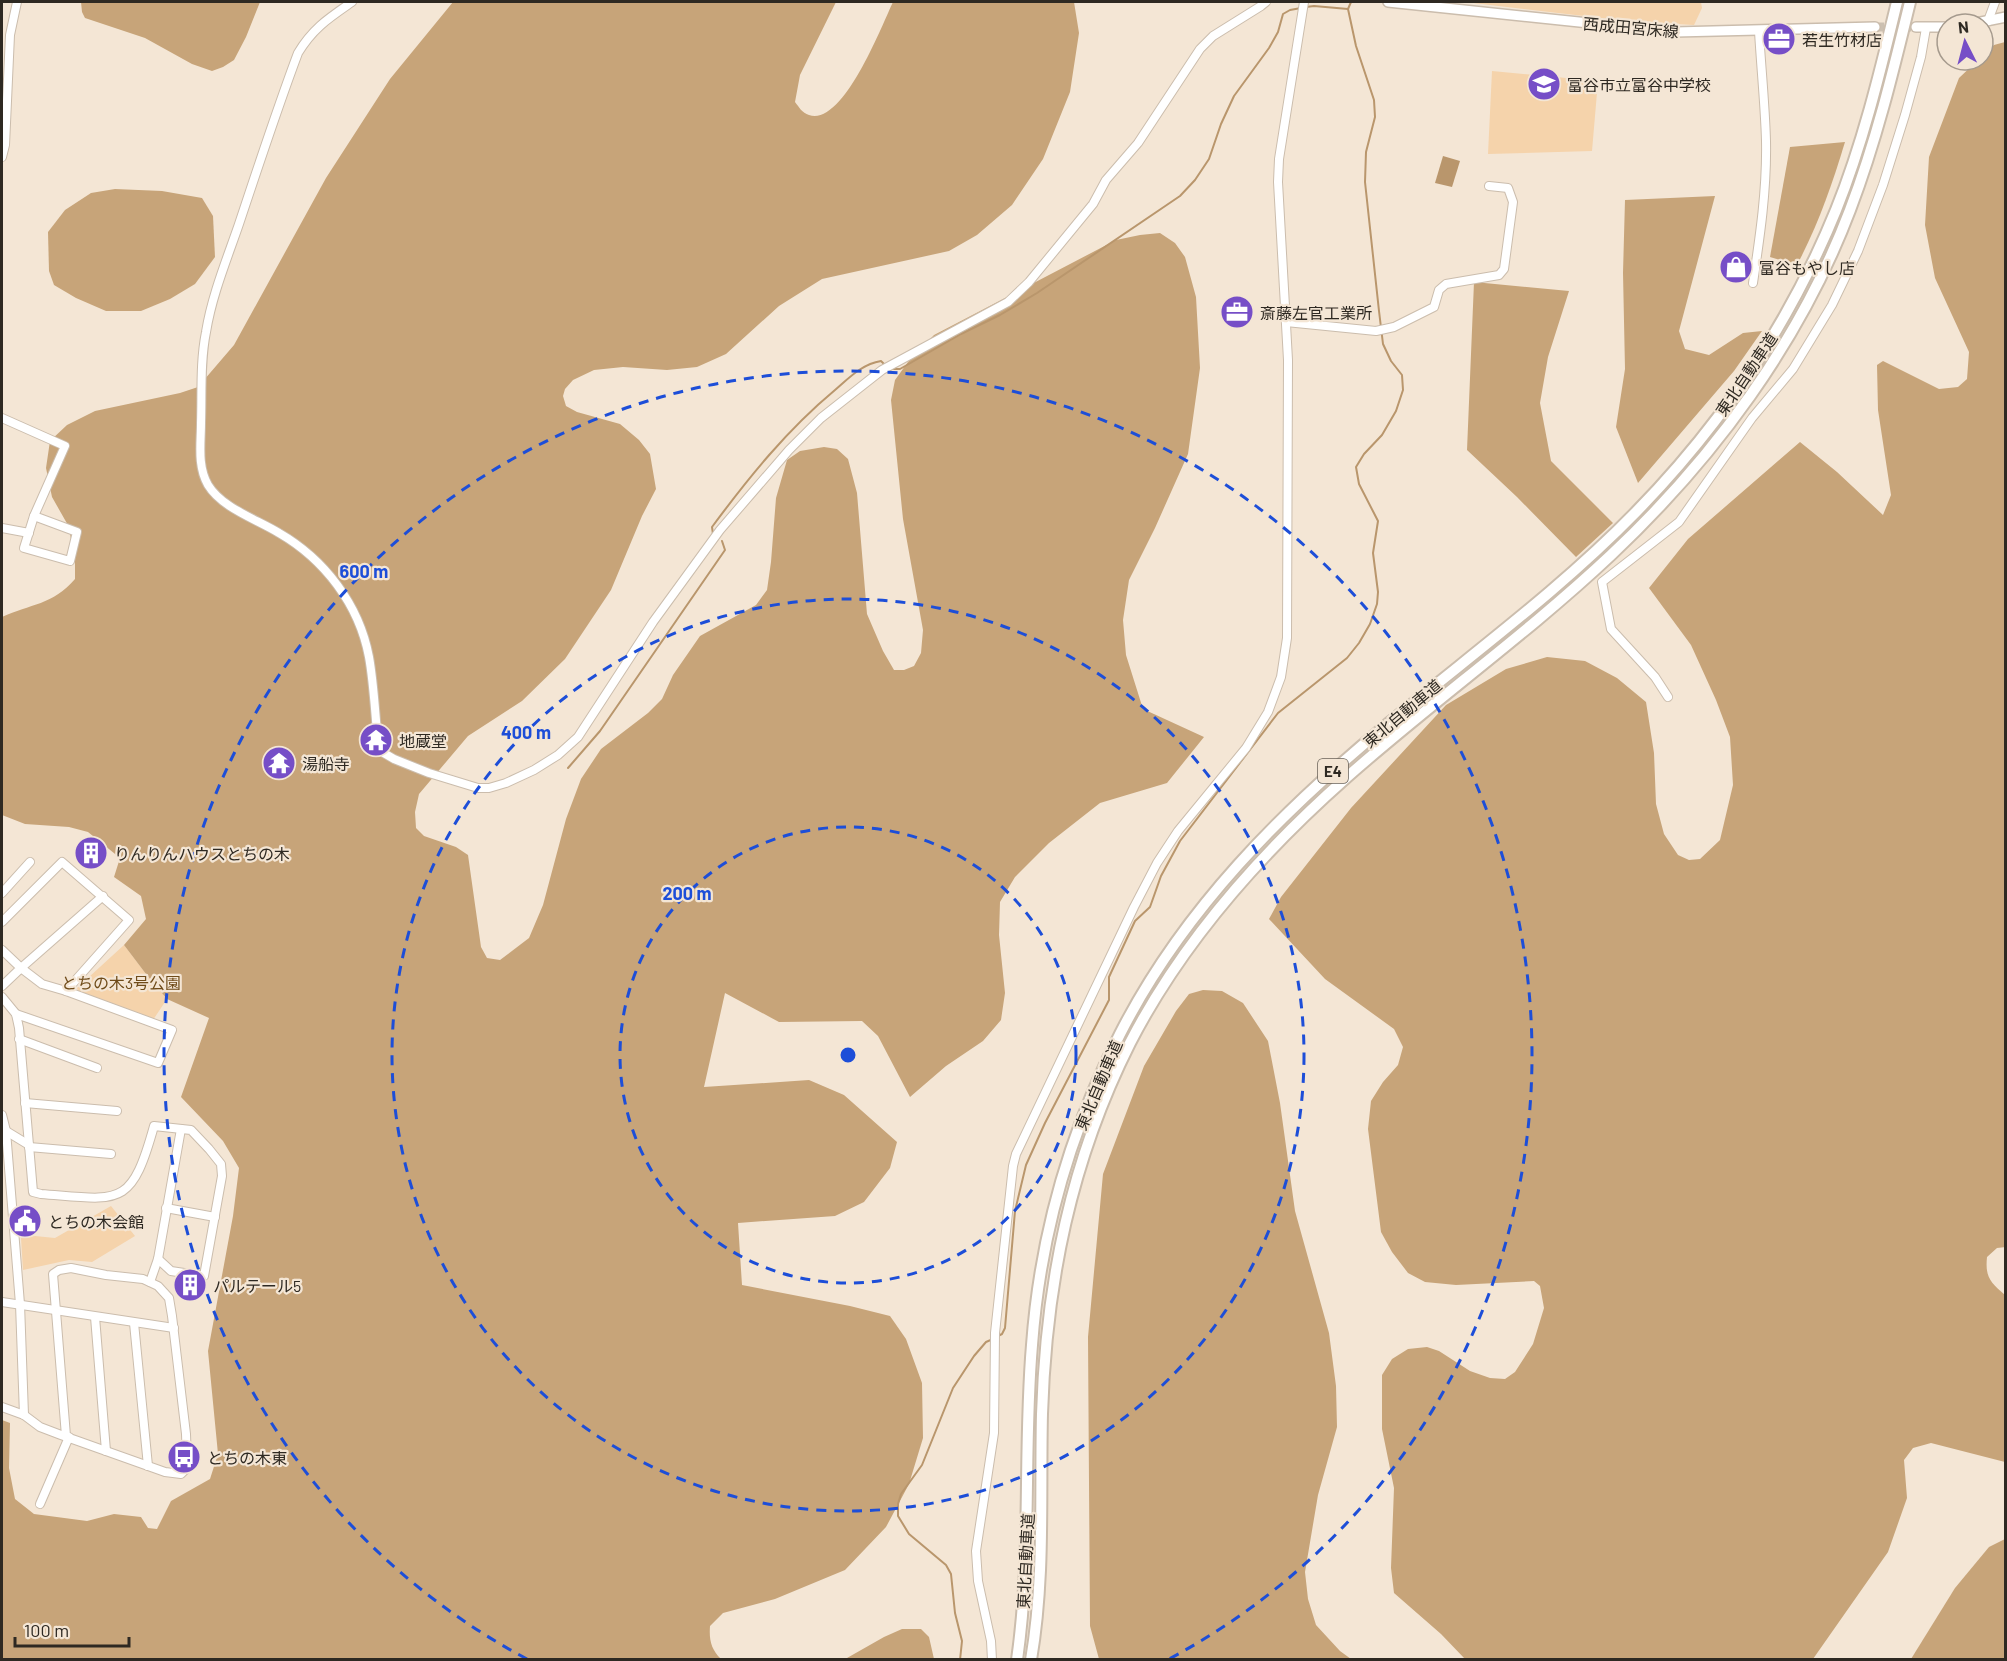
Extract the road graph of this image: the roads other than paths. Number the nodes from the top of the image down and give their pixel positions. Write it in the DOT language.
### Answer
graph roads {
  1 [pos="17,2"];
  2 [pos="352,2"];
  3 [pos="1266,2"];
  4 [pos="1388,2"];
  5 [pos="1897,2"];
  6 [pos="1910,2"];
  7 [pos="1303,6"];
  8 [pos="1875,27"];
  9 [pos="1921,27"];
  10 [pos="1935,27"];
  11 [pos="1759,31"];
  12 [pos="2,157"];
  13 [pos="1490,186"];
  14 [pos="1753,283"];
  15 [pos="1286,322"];
  16 [pos="2,418"];
  17 [pos="34,516"];
  18 [pos="2,528"];
  19 [pos="29,533"];
  20 [pos="1668,697"];
  21 [pos="30,862"];
  22 [pos="2,893"];
  23 [pos="103,896"];
  24 [pos="2,922"];
  25 [pos="2,950"];
  26 [pos="21,968"];
  27 [pos="2,986"];
  28 [pos="66,991"];
  29 [pos="2,997"];
  30 [pos="15,1014"];
  31 [pos="19,1039"];
  32 [pos="97,1068"];
  33 [pos="25,1103"];
  34 [pos="117,1111"];
  35 [pos="2,1115"];
  36 [pos="181,1129"];
  37 [pos="6,1131"];
  38 [pos="29,1146"];
  39 [pos="4,1152"];
  40 [pos="111,1154"];
  41 [pos="6,1189"];
  42 [pos="166,1208"];
  43 [pos="215,1217"];
  44 [pos="158,1258"];
  45 [pos="150,1282"];
  46 [pos="2,1302"];
  47 [pos="20,1304"];
  48 [pos="56,1310"];
  49 [pos="95,1317"];
  50 [pos="134,1323"];
  51 [pos="174,1328"];
  52 [pos="2,1407"];
  53 [pos="24,1415"];
  54 [pos="68,1437"];
  55 [pos="106,1451"];
  56 [pos="148,1466"];
  57 [pos="40,1504"];
  58 [pos="992,1659"];
  59 [pos="1017,1659"];
  60 [pos="1031,1659"];
  1 -- 12 [label="street"];
  2 -- 3 [label="street"];
  4 -- 11 [label="main road, 西成田宮床線"];
  5 -- 59 [label="highway, 東北自動車道 / E4"];
  6 -- 60 [label="highway, 東北自動車道 / E4"];
  7 -- 15 [label="street"];
  8 -- 11 [label="main road, 西成田宮床線"];
  9 -- 10 [label="main road"];
  9 -- 20 [label="street"];
  11 -- 14 [label="street"];
  13 -- 15 [label="street"];
  15 -- 58 [label="street"];
  16 -- 17 [label="street"];
  17 -- 19 [label="street"];
  17 -- 19 [label="street"];
  18 -- 19 [label="street"];
  21 -- 22 [label="street"];
  23 -- 24 [label="street"];
  23 -- 26 [label="street"];
  23 -- 28 [label="street"];
  25 -- 26 [label="street"];
  26 -- 27 [label="street"];
  26 -- 28 [label="street"];
  28 -- 30 [label="street"];
  29 -- 30 [label="street"];
  30 -- 31 [label="street"];
  31 -- 32 [label="street"];
  31 -- 33 [label="street"];
  33 -- 34 [label="street"];
  33 -- 38 [label="street"];
  35 -- 37 [label="street"];
  36 -- 38 [label="street"];
  36 -- 42 [label="street"];
  36 -- 43 [label="street"];
  37 -- 38 [label="street"];
  37 -- 39 [label="street"];
  38 -- 40 [label="street"];
  39 -- 41 [label="street"];
  41 -- 47 [label="street"];
  42 -- 43 [label="street"];
  42 -- 44 [label="street"];
  43 -- 44 [label="street"];
  44 -- 45 [label="street"];
  45 -- 48 [label="street"];
  45 -- 51 [label="street"];
  46 -- 47 [label="street"];
  47 -- 48 [label="street"];
  47 -- 53 [label="street"];
  48 -- 49 [label="street"];
  48 -- 54 [label="street"];
  49 -- 50 [label="street"];
  49 -- 55 [label="street"];
  50 -- 51 [label="street"];
  50 -- 56 [label="street"];
  51 -- 56 [label="street"];
  52 -- 53 [label="street"];
  53 -- 54 [label="street"];
  54 -- 55 [label="street"];
  54 -- 57 [label="street"];
  55 -- 56 [label="street"];
}
